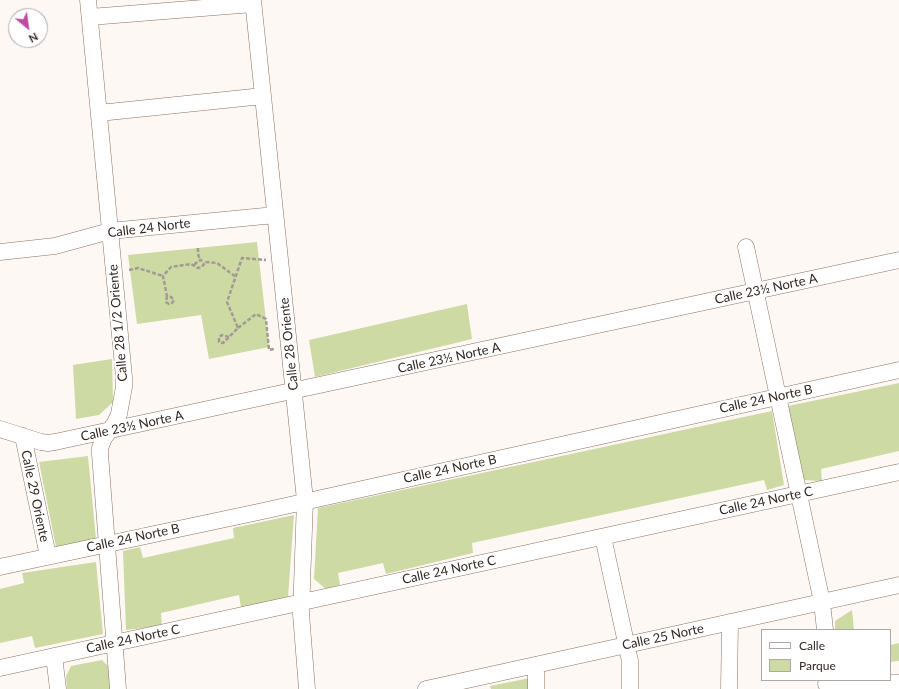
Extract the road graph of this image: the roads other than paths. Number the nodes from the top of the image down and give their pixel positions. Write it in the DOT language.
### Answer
graph roads {
  1 [pos="88,0"];
  2 [pos="253,2"];
  3 [pos="90,17"];
  4 [pos="263,96"];
  5 [pos="99,113"];
  6 [pos="275,215"];
  7 [pos="110,231"];
  8 [pos="746,247"];
  9 [pos="0,252"];
  10 [pos="899,260"];
  11 [pos="755,291"];
  12 [pos="899,370"];
  13 [pos="294,391"];
  14 [pos="778,397"];
  15 [pos="0,429"];
  16 [pos="110,430"];
  17 [pos="23,436"];
  18 [pos="899,472"];
  19 [pos="799,494"];
  20 [pos="305,500"];
  21 [pos="603,537"];
  22 [pos="107,543"];
  23 [pos="48,556"];
  24 [pos="0,567"];
  25 [pos="899,585"];
  26 [pos="302,602"];
  27 [pos="822,602"];
  28 [pos="730,622"];
  29 [pos="825,629"];
  30 [pos="114,643"];
  31 [pos="626,645"];
  32 [pos="54,656"];
  33 [pos="536,665"];
  34 [pos="0,668"];
  35 [pos="484,683"];
  36 [pos="899,683"];
  37 [pos="825,684"];
  38 [pos="58,689"];
  39 [pos="118,689"];
  40 [pos="307,689"];
  41 [pos="426,689"];
  42 [pos="536,689"];
  43 [pos="630,689"];
  44 [pos="729,689"];
  1 -- 3 [label="street, Calle 28 1/2 Oriente"];
  2 -- 3 [label="street"];
  2 -- 4 [label="street, Calle 28 Oriente"];
  3 -- 5 [label="street, Calle 28 1/2 Oriente"];
  4 -- 5 [label="street"];
  4 -- 6 [label="street, Calle 28 Oriente"];
  5 -- 7 [label="street, Calle 28 1/2 Oriente"];
  6 -- 7 [label="street, Calle 24 Norte"];
  6 -- 13 [label="street, Calle 28 Oriente"];
  7 -- 9 [label="street, Calle 24 Norte"];
  7 -- 16 [label="street, Calle 28 1/2 Oriente"];
  8 -- 11 [label="street"];
  10 -- 11 [label="street, Calle 23½ Norte A"];
  11 -- 13 [label="street, Calle 23½ Norte A"];
  11 -- 14 [label="street"];
  12 -- 14 [label="street, Calle 24 Norte B"];
  13 -- 16 [label="street, Calle 23½ Norte A"];
  13 -- 20 [label="street, Calle 28 Oriente"];
  14 -- 19 [label="street"];
  14 -- 20 [label="street, Calle 24 Norte B"];
  15 -- 17 [label="street, Calle 23½ Norte A"];
  16 -- 17 [label="street, Calle 23½ Norte A"];
  16 -- 22 [label="street, Calle 28 1/2 Oriente"];
  17 -- 23 [label="street, Calle 29 Oriente"];
  18 -- 19 [label="street, Calle 24 Norte C"];
  19 -- 21 [label="street, Calle 24 Norte C"];
  19 -- 27 [label="street"];
  20 -- 22 [label="street, Calle 24 Norte B"];
  20 -- 26 [label="street, Calle 28 Oriente"];
  21 -- 26 [label="street, Calle 24 Norte C"];
  21 -- 31 [label="street"];
  22 -- 23 [label="street, Calle 24 Norte B"];
  22 -- 30 [label="street, Calle 28 1/2 Oriente"];
  23 -- 24 [label="street, Calle 24 Norte B"];
  25 -- 27 [label="street, Calle 25 Norte"];
  26 -- 30 [label="street, Calle 24 Norte C"];
  26 -- 40 [label="street, Calle 28 Oriente"];
  27 -- 28 [label="street, Calle 25 Norte"];
  27 -- 29 [label="street"];
  28 -- 31 [label="street, Calle 25 Norte"];
  28 -- 44 [label="street"];
  30 -- 32 [label="street, Calle 24 Norte C"];
  30 -- 39 [label="street, Calle 28 1/2 Oriente"];
  31 -- 33 [label="street, Calle 25 Norte"];
  31 -- 43 [label="street"];
  32 -- 34 [label="street, Calle 24 Norte C"];
  32 -- 38 [label="street"];
  33 -- 35 [label="street, Calle 25 Norte"];
  33 -- 42 [label="street"];
  35 -- 41 [label="street, Calle 25 Norte"];
  36 -- 37 [label="street"];
}
